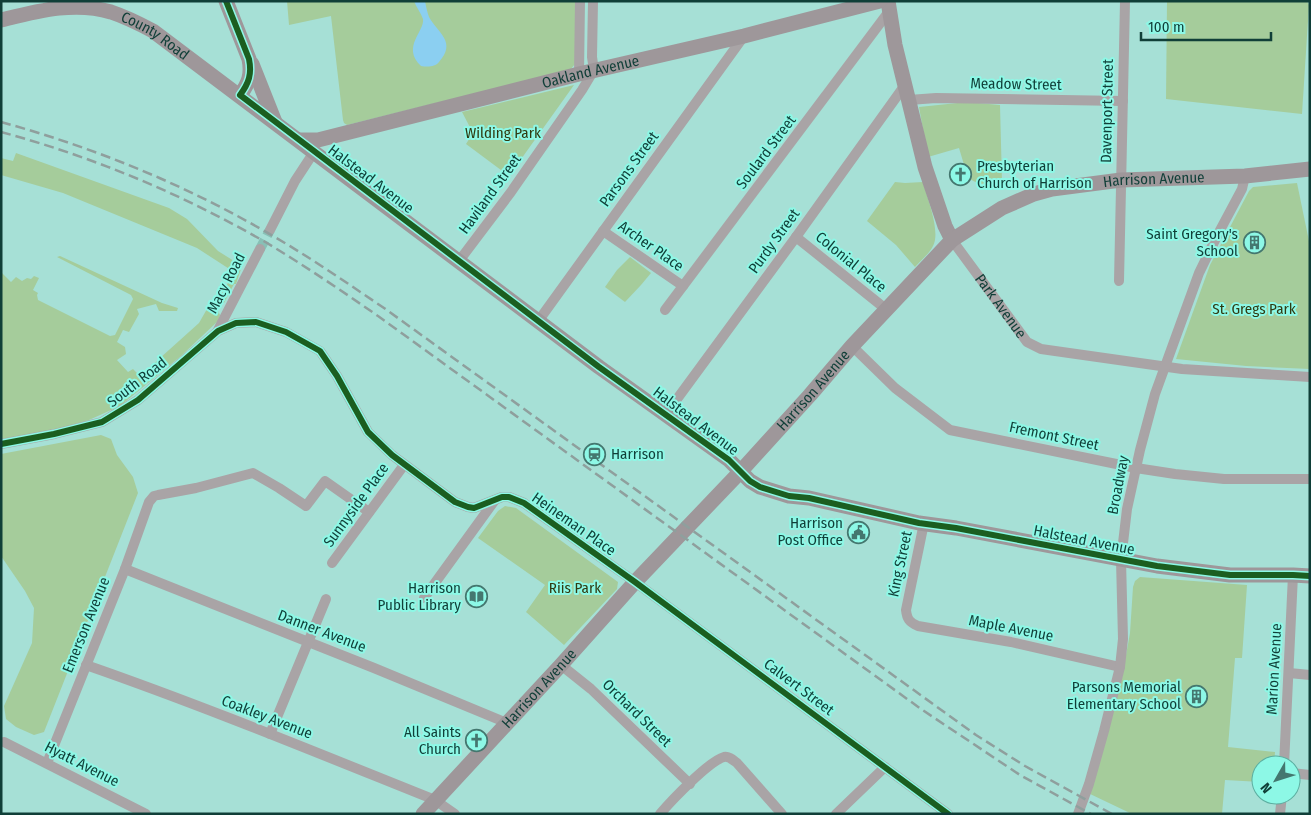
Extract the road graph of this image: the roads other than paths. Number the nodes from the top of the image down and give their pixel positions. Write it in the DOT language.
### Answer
graph roads {
  1 [pos="226,1"];
  2 [pos="580,1"];
  3 [pos="593,1"];
  4 [pos="1124,1"];
  5 [pos="886,4"];
  6 [pos="1,20"];
  7 [pos="744,36"];
  8 [pos="249,58"];
  9 [pos="587,72"];
  10 [pos="904,85"];
  11 [pos="240,95"];
  12 [pos="909,100"];
  13 [pos="1123,101"];
  14 [pos="276,123"];
  15 [pos="300,140"];
  16 [pos="314,152"];
  17 [pos="1310,169"];
  18 [pos="1245,176"];
  19 [pos="1121,180"];
  20 [pos="270,230"];
  21 [pos="603,230"];
  22 [pos="796,237"];
  23 [pos="952,240"];
  24 [pos="260,249"];
  25 [pos="459,261"];
  26 [pos="1119,281"];
  27 [pos="683,286"];
  28 [pos="665,310"];
  29 [pos="886,310"];
  30 [pos="539,320"];
  31 [pos="218,331"];
  32 [pos="852,346"];
  33 [pos="1164,367"];
  34 [pos="1310,377"];
  35 [pos="666,414"];
  36 [pos="1,444"];
  37 [pos="404,465"];
  38 [pos="1136,468"];
  39 [pos="741,471"];
  40 [pos="1310,479"];
  41 [pos="496,499"];
  42 [pos="369,512"];
  43 [pos="924,523"];
  44 [pos="1121,560"];
  45 [pos="332,563"];
  46 [pos="125,569"];
  47 [pos="1293,575"];
  48 [pos="1310,576"];
  49 [pos="635,582"];
  50 [pos="424,598"];
  51 [pos="326,599"];
  52 [pos="906,610"];
  53 [pos="309,643"];
  54 [pos="86,665"];
  55 [pos="561,665"];
  56 [pos="1120,667"];
  57 [pos="1289,673"];
  58 [pos="1310,675"];
  59 [pos="506,723"];
  60 [pos="270,734"];
  61 [pos="4,742"];
  62 [pos="1285,755"];
  63 [pos="47,763"];
  64 [pos="884,767"];
  65 [pos="690,784"];
  66 [pos="435,800"];
  67 [pos="146,814"];
  68 [pos="423,814"];
  69 [pos="455,814"];
  70 [pos="660,814"];
  71 [pos="782,814"];
  72 [pos="836,814"];
  73 [pos="948,814"];
  74 [pos="1078,814"];
  1 -- 8 [label="street"];
  2 -- 9 [label="street"];
  3 -- 9 [label="street"];
  4 -- 13 [label="street, Davenport Street"];
  5 -- 7 [label="street, Oakland Avenue"];
  5 -- 10 [label="street, Park Avenue"];
  5 -- 27 [label="street, Soulard Street"];
  6 -- 11 [label="street, County Road"];
  7 -- 9 [label="street, Oakland Avenue"];
  7 -- 21 [label="street, Parsons Street"];
  8 -- 11 [label="street"];
  8 -- 14 [label="street"];
  9 -- 15 [label="street, Oakland Avenue"];
  9 -- 25 [label="street, Haviland Street"];
  10 -- 12 [label="street, Park Avenue"];
  10 -- 22 [label="street, Purdy Street"];
  11 -- 14 [label="street, Halstead Avenue"];
  12 -- 13 [label="street, Meadow Street"];
  12 -- 23 [label="street, Park Avenue"];
  13 -- 19 [label="street, Davenport Street"];
  14 -- 15 [label="street, Halstead Avenue"];
  15 -- 16 [label="street, Halstead Avenue"];
  16 -- 20 [label="street"];
  16 -- 25 [label="street, Halstead Avenue"];
  17 -- 18 [label="street, Harrison Avenue"];
  18 -- 19 [label="street, Harrison Avenue"];
  18 -- 33 [label="street, Broadway"];
  19 -- 23 [label="street, Harrison Avenue"];
  19 -- 26 [label="street, Davenport Street"];
  21 -- 27 [label="street, Archer Place"];
  21 -- 30 [label="street, Parsons Street"];
  22 -- 29 [label="street, Colonial Place"];
  22 -- 35 [label="street, Purdy Street"];
  23 -- 29 [label="street, Harrison Avenue"];
  23 -- 33 [label="street, Park Avenue"];
  24 -- 31 [label="street, Macy Road"];
  25 -- 30 [label="street, Halstead Avenue"];
  27 -- 28 [label="street, Soulard Street"];
  29 -- 32 [label="street, Harrison Avenue"];
  30 -- 35 [label="street, Halstead Avenue"];
  31 -- 36 [label="street, South Road"];
  31 -- 37 [label="street"];
  32 -- 38 [label="street, Fremont Street"];
  32 -- 39 [label="street, Harrison Avenue"];
  33 -- 34 [label="street, Park Avenue"];
  33 -- 38 [label="street, Broadway"];
  35 -- 39 [label="street, Halstead Avenue"];
  37 -- 41 [label="street"];
  37 -- 42 [label="street, Sunnyside Place"];
  38 -- 40 [label="street, Fremont Street"];
  38 -- 44 [label="street, Broadway"];
  39 -- 43 [label="street, Halstead Avenue"];
  39 -- 49 [label="street, Harrison Avenue"];
  41 -- 49 [label="street, Heineman Place"];
  41 -- 50 [label="street"];
  42 -- 45 [label="street, Sunnyside Place"];
  42 -- 46 [label="street, Emerson Avenue"];
  43 -- 44 [label="street, Halstead Avenue"];
  43 -- 52 [label="street, King Street"];
  44 -- 47 [label="street, Halstead Avenue"];
  44 -- 56 [label="street, Broadway"];
  46 -- 53 [label="street, Danner Avenue"];
  46 -- 54 [label="street, Emerson Avenue"];
  47 -- 48 [label="street, Halstead Avenue"];
  47 -- 57 [label="street, Marion Avenue"];
  49 -- 55 [label="street, Harrison Avenue"];
  49 -- 64 [label="street, Calvert Street"];
  51 -- 53 [label="street"];
  52 -- 56 [label="street, Maple Avenue"];
  53 -- 59 [label="street, Danner Avenue"];
  53 -- 60 [label="street"];
  54 -- 60 [label="street, Coakley Avenue"];
  54 -- 63 [label="street, Emerson Avenue"];
  55 -- 59 [label="street, Harrison Avenue"];
  55 -- 65 [label="street, Orchard Street"];
  56 -- 74 [label="street, Broadway"];
  57 -- 58 [label="street"];
  57 -- 62 [label="street, Marion Avenue"];
  59 -- 66 [label="street, Harrison Avenue"];
  60 -- 66 [label="street, Coakley Avenue"];
  61 -- 63 [label="street, Hyatt Avenue"];
  63 -- 67 [label="street, Hyatt Avenue"];
  64 -- 72 [label="street"];
  64 -- 73 [label="street, Calvert Street"];
  65 -- 70 [label="street"];
  65 -- 71 [label="street"];
  66 -- 68 [label="street, Harrison Avenue"];
  66 -- 69 [label="street, Coakley Avenue"];
}
